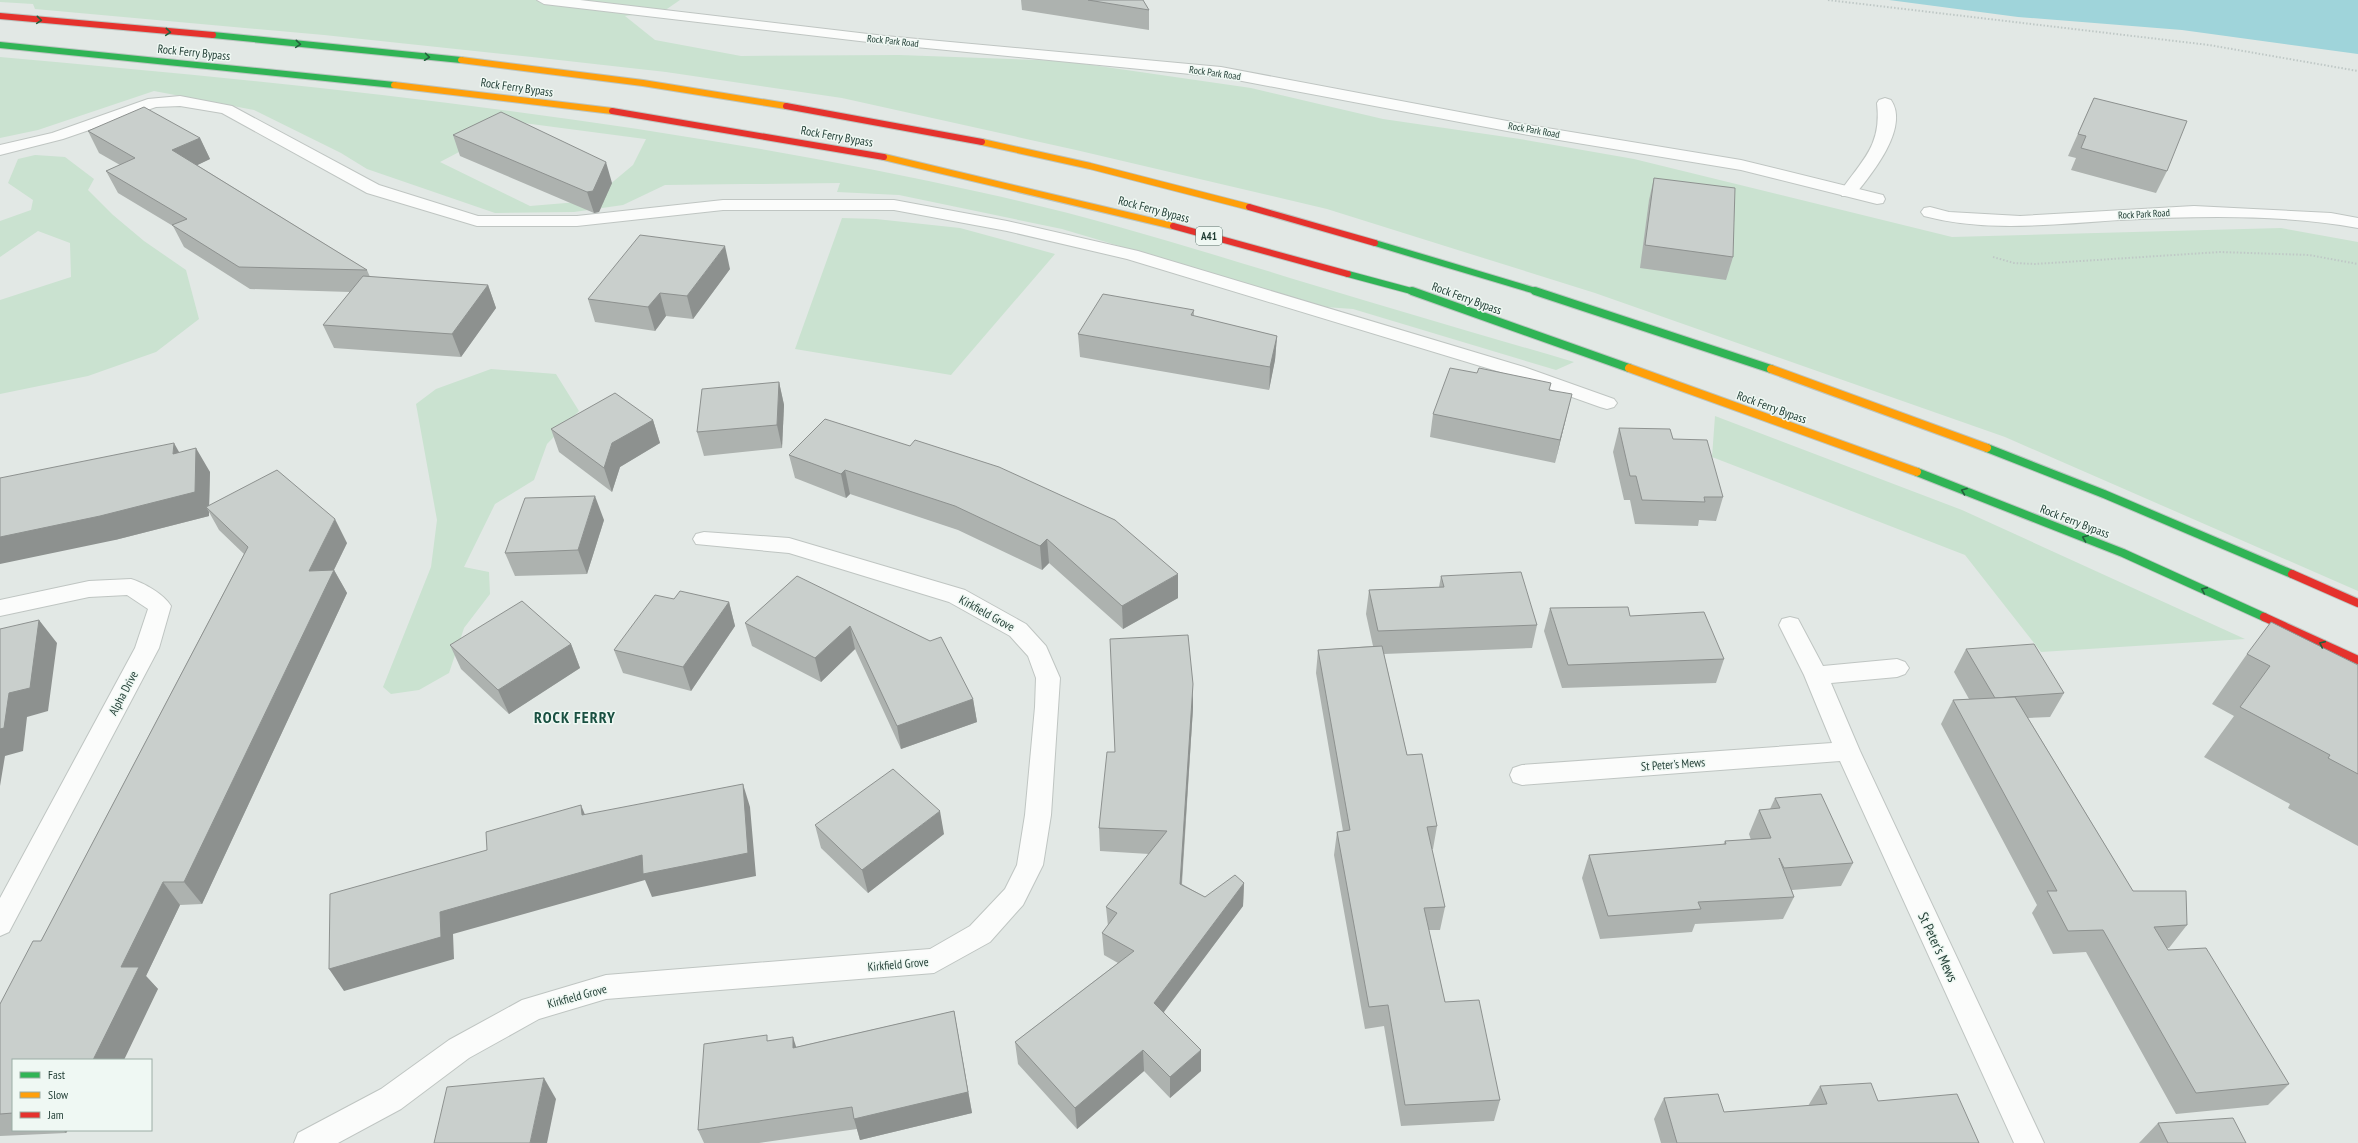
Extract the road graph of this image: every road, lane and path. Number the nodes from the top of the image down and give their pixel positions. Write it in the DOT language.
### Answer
graph roads {
  1 [pos="544,0"];
  2 [pos="1828,0"];
  3 [pos="0,16"];
  4 [pos="0,45"];
  5 [pos="2358,71"];
  6 [pos="1884,103"];
  7 [pos="0,150"];
  8 [pos="1848,192"];
  9 [pos="1877,199"];
  10 [pos="1930,212"];
  11 [pos="1948,217"];
  12 [pos="2358,223"];
  13 [pos="2358,264"];
  14 [pos="1607,403"];
  15 [pos="704,539"];
  16 [pos="2358,603"];
  17 [pos="0,608"];
  18 [pos="1790,625"];
  19 [pos="2358,660"];
  20 [pos="1897,668"];
  21 [pos="1816,675"];
  22 [pos="1848,751"];
  23 [pos="1522,775"];
  24 [pos="0,924"];
  25 [pos="309,1143"];
  26 [pos="2029,1143"];
  1 -- 8 [label="street, Rock Park Road"];
  2 -- 5 [label="path"];
  3 -- 16 [label="highway, Rock Ferry Bypass, one-way"];
  19 -- 4 [label="highway, Rock Ferry Bypass / A41, one-way"];
  6 -- 8 [label="street"];
  7 -- 14 [label="street"];
  8 -- 9 [label="street, Rock Park Road"];
  10 -- 11 [label="street, Rock Park Road"];
  11 -- 12 [label="street, Rock Park Road"];
  11 -- 13 [label="path"];
  15 -- 25 [label="street, Kirkfield Grove"];
  17 -- 24 [label="street, Alpha Drive"];
  18 -- 21 [label="street, St Peter's Mews"];
  20 -- 21 [label="street"];
  21 -- 22 [label="street, St Peter's Mews"];
  22 -- 23 [label="street, St Peter's Mews"];
  22 -- 26 [label="street, St Peter's Mews"];
}
